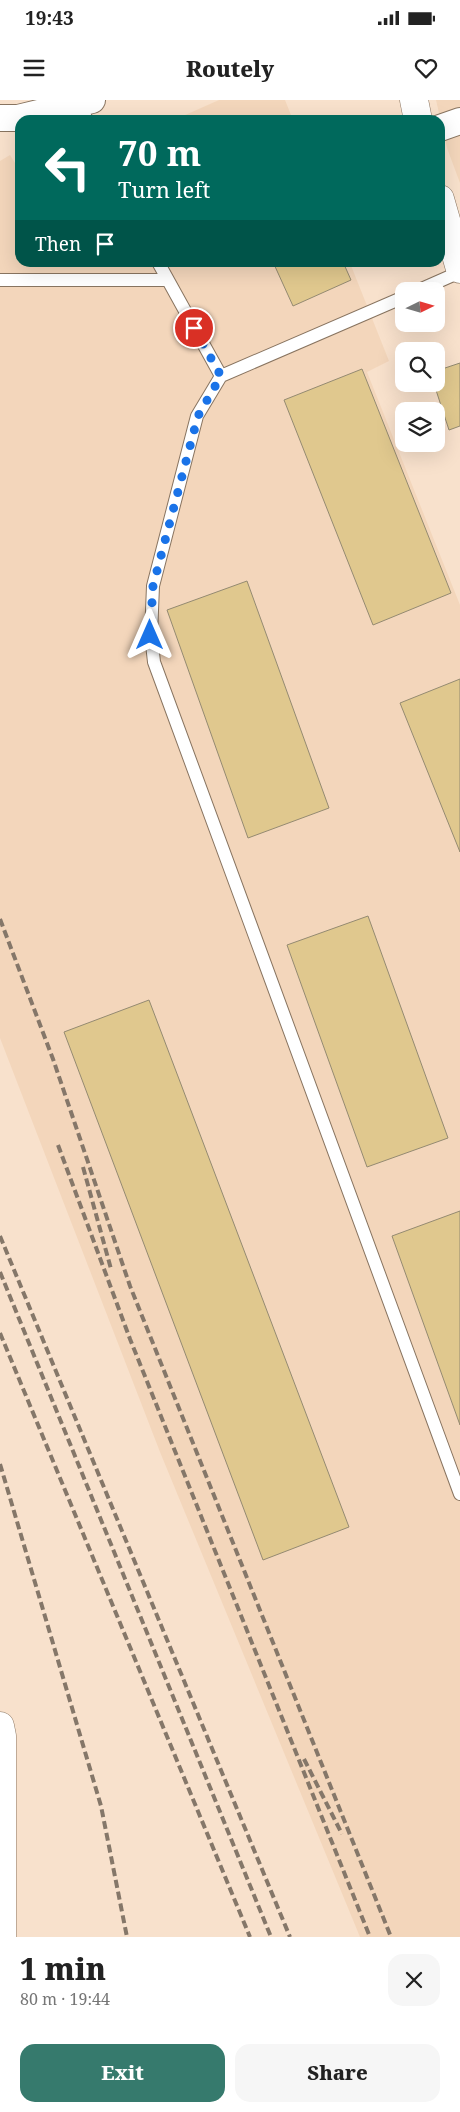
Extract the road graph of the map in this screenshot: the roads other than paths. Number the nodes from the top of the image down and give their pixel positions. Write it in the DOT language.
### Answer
graph roads {
  1 [pos="414,100"];
  2 [pos="86,108"];
  3 [pos="38,115"];
  4 [pos="417,115"];
  5 [pos="0,118"];
  6 [pos="15,118"];
  7 [pos="460,121"];
  8 [pos="445,126"];
  9 [pos="445,217"];
  10 [pos="160,267"];
  11 [pos="460,271"];
  12 [pos="0,280"];
  13 [pos="167,280"];
  14 [pos="436,282"];
  15 [pos="395,301"];
  16 [pos="221,376"];
  17 [pos="460,1494"];
  18 [pos="0,1726"];
  19 [pos="2,1937"];
  1 -- 4 [label="street"];
  2 -- 3 [label="street"];
  5 -- 6 [label="street"];
  7 -- 8 [label="street"];
  9 -- 11 [label="street"];
  10 -- 13 [label="lane"];
  11 -- 14 [label="lane"];
  12 -- 13 [label="lane"];
  13 -- 16 [label="lane"];
  15 -- 16 [label="lane"];
  16 -- 17 [label="lane"];
  18 -- 19 [label="street"];
}
